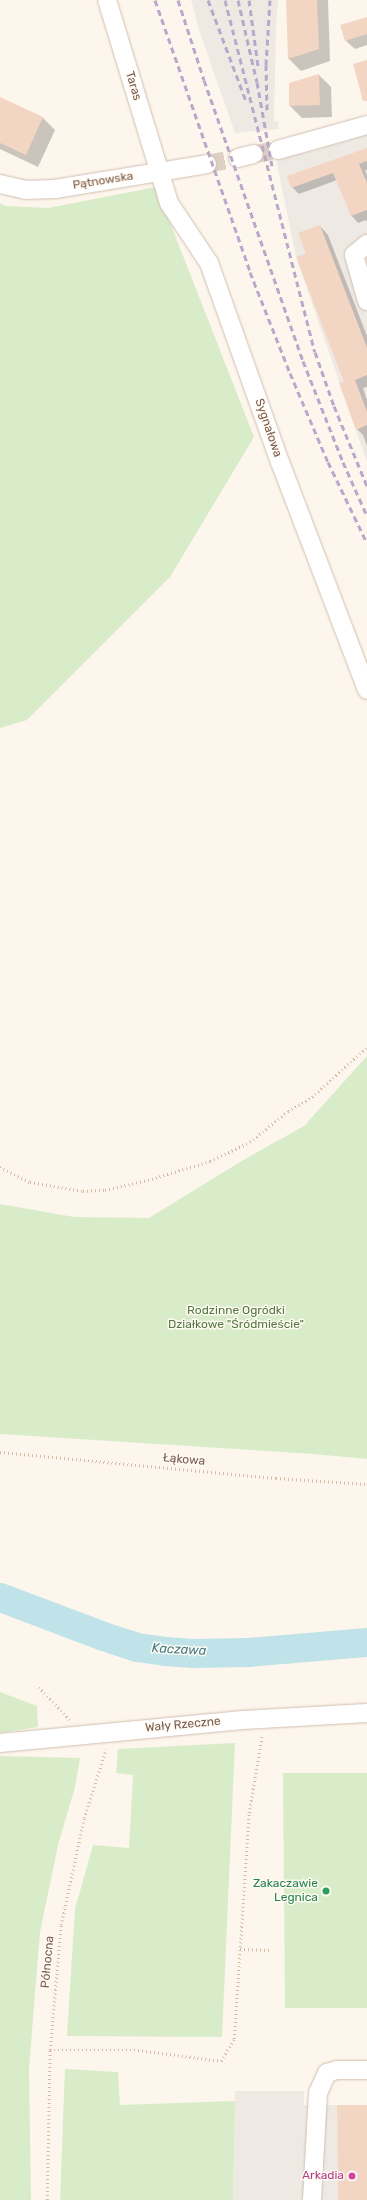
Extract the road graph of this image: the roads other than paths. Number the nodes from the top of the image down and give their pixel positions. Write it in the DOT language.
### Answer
graph roads {
  1 [pos="107,0"];
  2 [pos="367,124"];
  3 [pos="278,150"];
  4 [pos="206,164"];
  5 [pos="159,172"];
  6 [pos="0,184"];
  7 [pos="367,244"];
  8 [pos="367,301"];
  9 [pos="367,690"];
  10 [pos="367,1713"];
  11 [pos="0,1743"];
  12 [pos="367,2070"];
  13 [pos="312,2200"];
  1 -- 5 [label="street, Taras"];
  2 -- 3 [label="street"];
  4 -- 5 [label="street, Pątnowska"];
  5 -- 6 [label="street, Pątnowska"];
  5 -- 9 [label="street, Sygnałowa"];
  7 -- 8 [label="street"];
  10 -- 11 [label="street, Wały Rzeczne"];
  12 -- 13 [label="street"];
}
